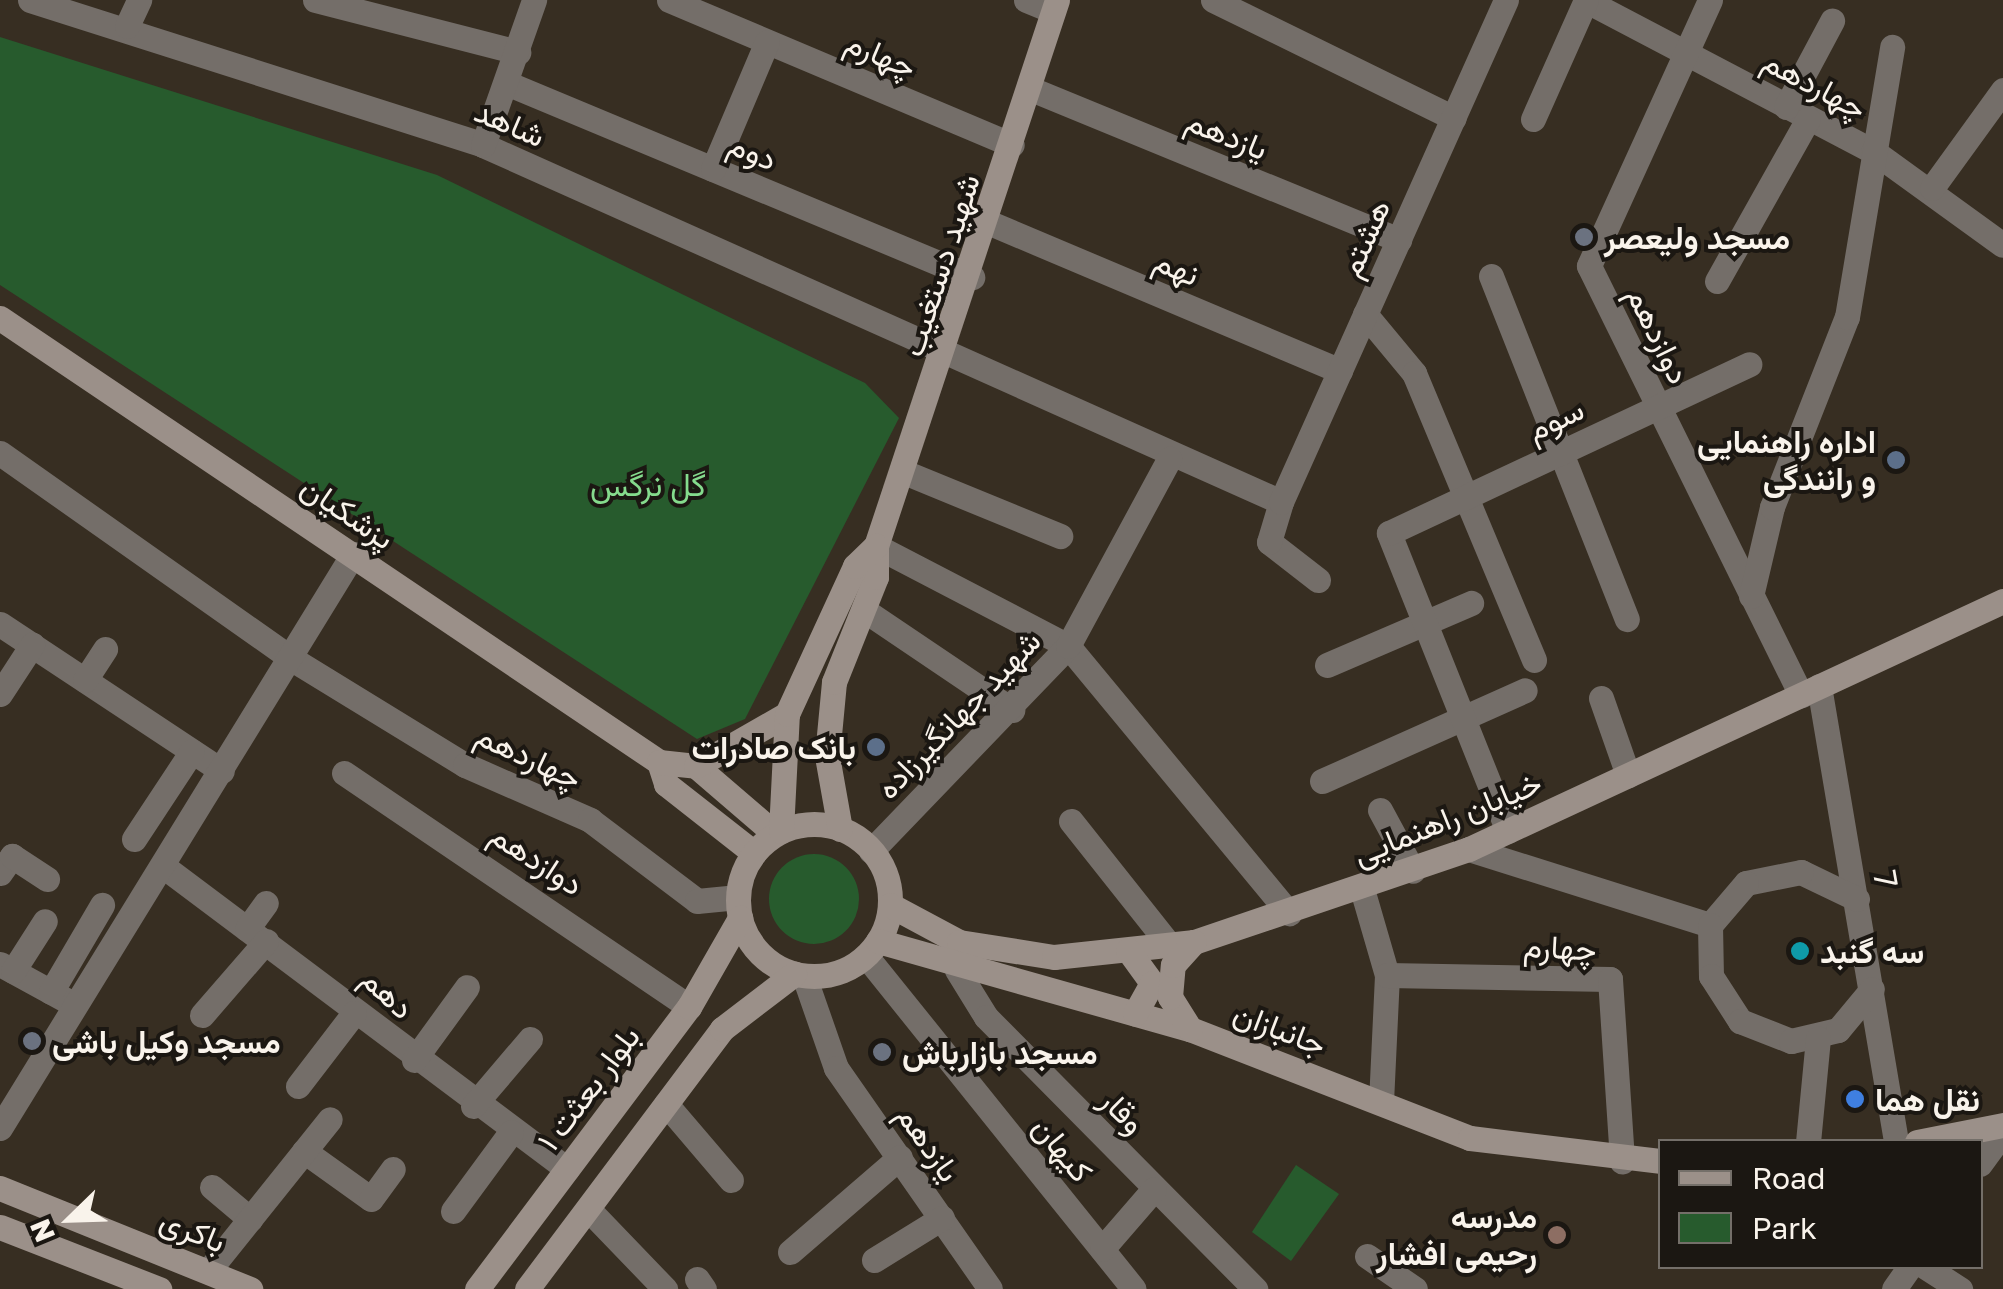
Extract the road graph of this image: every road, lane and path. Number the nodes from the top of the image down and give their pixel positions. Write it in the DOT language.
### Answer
graph roads {
  1 [pos="34,0"];
  2 [pos="139,0"];
  3 [pos="315,0"];
  4 [pos="534,0"];
  5 [pos="670,0"];
  6 [pos="1026,0"];
  7 [pos="1214,0"];
  8 [pos="1506,0"];
  9 [pos="1586,0"];
  10 [pos="1710,0"];
  11 [pos="1055,6"];
  12 [pos="1832,21"];
  13 [pos="127,26"];
  14 [pos="767,42"];
  15 [pos="1892,47"];
  16 [pos="1680,50"];
  17 [pos="518,52"];
  18 [pos="509,84"];
  19 [pos="1031,89"];
  20 [pos="2003,90"];
  21 [pos="1797,113"];
  22 [pos="1454,118"];
  23 [pos="1533,119"];
  24 [pos="483,144"];
  25 [pos="1012,144"];
  26 [pos="1873,151"];
  27 [pos="712,169"];
  28 [pos="1932,188"];
  29 [pos="990,223"];
  30 [pos="1399,240"];
  31 [pos="2003,245"];
  32 [pos="1491,276"];
  33 [pos="972,278"];
  34 [pos="1717,281"];
  35 [pos="1365,314"];
  36 [pos="0,318"];
  37 [pos="944,358"];
  38 [pos="1749,364"];
  39 [pos="1340,371"];
  40 [pos="1658,407"];
  41 [pos="0,453"];
  42 [pos="1558,454"];
  43 [pos="1169,459"];
  44 [pos="904,472"];
  45 [pos="1466,497"];
  46 [pos="1280,502"];
  47 [pos="1060,536"];
  48 [pos="876,546"];
  49 [pos="353,554"];
  50 [pos="1318,580"];
  51 [pos="1751,598"];
  52 [pos="2003,602"];
  53 [pos="1471,603"];
  54 [pos="864,610"];
  55 [pos="1627,619"];
  56 [pos="0,624"];
  57 [pos="1425,624"];
  58 [pos="32,645"];
  59 [pos="1068,646"];
  60 [pos="105,650"];
  61 [pos="292,659"];
  62 [pos="1534,660"];
  63 [pos="1327,665"];
  64 [pos="84,680"];
  65 [pos="1525,690"];
  66 [pos="1810,691"];
  67 [pos="0,694"];
  68 [pos="1601,698"];
  69 [pos="1012,710"];
  70 [pos="787,714"];
  71 [pos="1463,719"];
  72 [pos="192,751"];
  73 [pos="659,762"];
  74 [pos="696,766"];
  75 [pos="222,771"];
  76 [pos="344,773"];
  77 [pos="1628,775"];
  78 [pos="1322,780"];
  79 [pos="1380,810"];
  80 [pos="1071,821"];
  81 [pos="840,829"];
  82 [pos="1508,831"];
  83 [pos="778,833"];
  84 [pos="134,839"];
  85 [pos="1468,850"];
  86 [pos="871,851"];
  87 [pos="754,853"];
  88 [pos="163,866"];
  89 [pos="1413,871"];
  90 [pos="0,873"];
  91 [pos="46,879"];
  92 [pos="1362,889"];
  93 [pos="1857,899"];
  94 [pos="266,903"];
  95 [pos="890,905"];
  96 [pos="102,906"];
  97 [pos="739,908"];
  98 [pos="1289,913"];
  99 [pos="45,921"];
  100 [pos="1710,925"];
  101 [pos="256,935"];
  102 [pos="1182,944"];
  103 [pos="872,948"];
  104 [pos="1128,950"];
  105 [pos="6,968"];
  106 [pos="957,970"];
  107 [pos="799,975"];
  108 [pos="1387,975"];
  109 [pos="467,986"];
  110 [pos="1872,989"];
  111 [pos="51,992"];
  112 [pos="77,1005"];
  113 [pos="689,1008"];
  114 [pos="354,1013"];
  115 [pos="1135,1014"];
  116 [pos="202,1015"];
  117 [pos="1190,1029"];
  118 [pos="1818,1038"];
  119 [pos="530,1039"];
  120 [pos="414,1060"];
  121 [pos="298,1086"];
  122 [pos="1381,1100"];
  123 [pos="666,1104"];
  124 [pos="473,1106"];
  125 [pos="330,1119"];
  126 [pos="0,1128"];
  127 [pos="2003,1128"];
  128 [pos="511,1132"];
  129 [pos="1808,1139"];
  130 [pos="1896,1139"];
  131 [pos="1935,1139"];
  132 [pos="304,1152"];
  133 [pos="900,1157"];
  134 [pos="1983,1159"];
  135 [pos="1658,1161"];
  136 [pos="1622,1162"];
  137 [pos="567,1169"];
  138 [pos="393,1170"];
  139 [pos="731,1180"];
  140 [pos="212,1187"];
  141 [pos="0,1188"];
  142 [pos="1154,1189"];
  143 [pos="590,1210"];
  144 [pos="453,1211"];
  145 [pos="942,1218"];
  146 [pos="250,1219"];
  147 [pos="0,1227"];
  148 [pos="1102,1249"];
  149 [pos="790,1252"];
  150 [pos="1367,1256"];
  151 [pos="874,1260"];
  152 [pos="1929,1269"];
  153 [pos="210,1270"];
  154 [pos="653,1285"];
  155 [pos="159,1289"];
  156 [pos="250,1289"];
  157 [pos="477,1289"];
  158 [pos="527,1289"];
  159 [pos="990,1289"];
  160 [pos="1134,1289"];
  161 [pos="1255,1289"];
  162 [pos="1415,1289"];
  163 [pos="1960,1289"];
  1 -- 13 [label="street, شاهد"];
  2 -- 13 [label="street"];
  3 -- 17 [label="street"];
  4 -- 17 [label="street"];
  5 -- 14 [label="street, چهارم"];
  6 -- 11 [label="street"];
  7 -- 22 [label="street"];
  8 -- 22 [label="street, هشتم"];
  9 -- 16 [label="street, چهاردهم"];
  9 -- 23 [label="street"];
  10 -- 16 [label="street, دوازدهم"];
  11 -- 19 [label="main road, شهید دستغیب"];
  12 -- 21 [label="street"];
  13 -- 24 [label="street, شاهد"];
  14 -- 25 [label="street, چهارم"];
  14 -- 27 [label="street"];
  15 -- 26 [label="street"];
  16 -- 21 [label="street, چهاردهم"];
  16 -- 40 [label="street, دوازدهم"];
  17 -- 18 [label="street"];
  18 -- 24 [label="street"];
  18 -- 27 [label="street, دوم"];
  19 -- 25 [label="main road, شهید دستغیب"];
  19 -- 30 [label="street, یازدهم"];
  20 -- 28 [label="street"];
  21 -- 26 [label="street, چهاردهم"];
  21 -- 34 [label="street"];
  22 -- 30 [label="street, هشتم"];
  24 -- 37 [label="street, شاهد"];
  25 -- 29 [label="main road, شهید دستغیب"];
  26 -- 28 [label="street, چهاردهم"];
  26 -- 51 [label="street"];
  27 -- 33 [label="street, دوم"];
  28 -- 31 [label="street, چهاردهم"];
  29 -- 33 [label="main road, شهید دستغیب"];
  29 -- 39 [label="street, نهم"];
  30 -- 35 [label="street, هشتم"];
  32 -- 42 [label="street"];
  33 -- 37 [label="main road, شهید دستغیب"];
  35 -- 39 [label="street, هشتم"];
  35 -- 45 [label="street"];
  36 -- 49 [label="main road, پزشکیان"];
  37 -- 43 [label="street, شاهد"];
  37 -- 44 [label="main road, شهید دستغیب"];
  38 -- 40 [label="street, سوم"];
  39 -- 46 [label="street, هشتم"];
  40 -- 42 [label="street, سوم"];
  40 -- 51 [label="street, دوازدهم"];
  41 -- 61 [label="street, چهاردهم"];
  42 -- 45 [label="street, سوم"];
  42 -- 55 [label="street"];
  43 -- 46 [label="street, شاهد"];
  43 -- 59 [label="street, شهید جهانگیرزاده"];
  44 -- 47 [label="street"];
  44 -- 48 [label="main road, شهید دستغیب"];
  45 -- 57 [label="street, سوم"];
  45 -- 62 [label="street"];
  46 -- 50 [label="street, هشتم"];
  48 -- 54 [label="main road"];
  48 -- 59 [label="street"];
  48 -- 70 [label="main road"];
  49 -- 61 [label="street"];
  49 -- 73 [label="main road, پزشکیان"];
  51 -- 66 [label="street, دوازدهم"];
  52 -- 66 [label="main road, خیابان راهنمایی"];
  53 -- 57 [label="street"];
  54 -- 69 [label="street"];
  54 -- 81 [label="main road"];
  56 -- 58 [label="street"];
  57 -- 63 [label="street"];
  57 -- 71 [label="street"];
  58 -- 64 [label="street"];
  58 -- 67 [label="street"];
  59 -- 69 [label="street, شهید جهانگیرزاده"];
  59 -- 98 [label="street"];
  60 -- 64 [label="street"];
  61 -- 75 [label="street"];
  61 -- 97 [label="street, چهاردهم"];
  64 -- 72 [label="street"];
  65 -- 71 [label="street"];
  66 -- 77 [label="main road, خیابان راهنمایی"];
  66 -- 93 [label="street, 7"];
  68 -- 77 [label="street"];
  69 -- 86 [label="street, شهید جهانگیرزاده"];
  70 -- 74 [label="main road"];
  70 -- 83 [label="main road"];
  71 -- 78 [label="street"];
  71 -- 82 [label="street"];
  72 -- 75 [label="street"];
  72 -- 84 [label="street"];
  73 -- 74 [label="main road, پزشکیان"];
  73 -- 87 [label="main road, پزشکیان"];
  74 -- 83 [label="main road"];
  75 -- 88 [label="street"];
  76 -- 113 [label="street, دوازدهم"];
  77 -- 82 [label="main road, خیابان راهنمایی"];
  79 -- 89 [label="street"];
  80 -- 102 [label="street"];
  81 -- 83 [label="main road"];
  81 -- 86 [label="main road"];
  82 -- 85 [label="main road, خیابان راهنمایی"];
  83 -- 87 [label="main road"];
  85 -- 89 [label="main road, خیابان راهنمایی"];
  85 -- 100 [label="street"];
  86 -- 95 [label="main road"];
  87 -- 97 [label="main road"];
  88 -- 101 [label="street, دهم"];
  88 -- 112 [label="street"];
  89 -- 92 [label="main road, خیابان راهنمایی"];
  90 -- 91 [label="street"];
  92 -- 98 [label="main road, خیابان راهنمایی"];
  92 -- 108 [label="street"];
  93 -- 100 [label="street"];
  93 -- 110 [label="street, 7"];
  94 -- 101 [label="street"];
  95 -- 103 [label="main road"];
  95 -- 104 [label="main road, خیابان راهنمایی"];
  96 -- 111 [label="street"];
  97 -- 107 [label="main road"];
  97 -- 113 [label="main road, بلوار بعثت ۱"];
  98 -- 102 [label="main road, خیابان راهنمایی"];
  99 -- 105 [label="street"];
  100 -- 118 [label="street"];
  101 -- 114 [label="street, دهم"];
  101 -- 116 [label="street"];
  102 -- 104 [label="main road, خیابان راهنمایی"];
  102 -- 117 [label="main road"];
  103 -- 106 [label="main road, جانبازان"];
  103 -- 107 [label="main road"];
  103 -- 148 [label="street, کیهان"];
  104 -- 115 [label="main road"];
  105 -- 111 [label="street"];
  106 -- 115 [label="main road, جانبازان"];
  106 -- 142 [label="street, وقار"];
  107 -- 123 [label="main road"];
  107 -- 133 [label="street, یازدهم"];
  108 -- 122 [label="street"];
  108 -- 136 [label="street, چهارم"];
  109 -- 120 [label="street"];
  110 -- 118 [label="street"];
  110 -- 130 [label="street, 7"];
  111 -- 112 [label="street"];
  112 -- 126 [label="street"];
  113 -- 137 [label="main road, بلوار بعثت ۱"];
  114 -- 120 [label="street, دهم"];
  114 -- 121 [label="street"];
  115 -- 117 [label="main road, جانبازان"];
  117 -- 122 [label="main road, جانبازان"];
  118 -- 129 [label="street"];
  119 -- 124 [label="street"];
  120 -- 124 [label="street, دهم"];
  122 -- 136 [label="main road, جانبازان"];
  123 -- 139 [label="street"];
  123 -- 143 [label="main road"];
  124 -- 128 [label="street, دهم"];
  125 -- 132 [label="street"];
  127 -- 131 [label="main road"];
  127 -- 134 [label="street"];
  128 -- 137 [label="street, دهم"];
  128 -- 144 [label="street"];
  132 -- 138 [label="street"];
  132 -- 146 [label="street"];
  133 -- 145 [label="street, یازدهم"];
  133 -- 149 [label="street"];
  135 -- 136 [label="main road, جانبازان"];
  137 -- 157 [label="main road, بلوار بعثت ۱"];
  140 -- 146 [label="street"];
  141 -- 153 [label="main road, باکری"];
  142 -- 148 [label="street"];
  142 -- 161 [label="street, وقار"];
  143 -- 154 [label="street"];
  143 -- 158 [label="main road"];
  145 -- 151 [label="street"];
  145 -- 159 [label="street, یازدهم"];
  146 -- 153 [label="street"];
  147 -- 155 [label="main road, باکری"];
  148 -- 160 [label="street, کیهان"];
  150 -- 162 [label="street"];
  152 -- 163 [label="street"];
  153 -- 156 [label="main road, باکری"];
}
